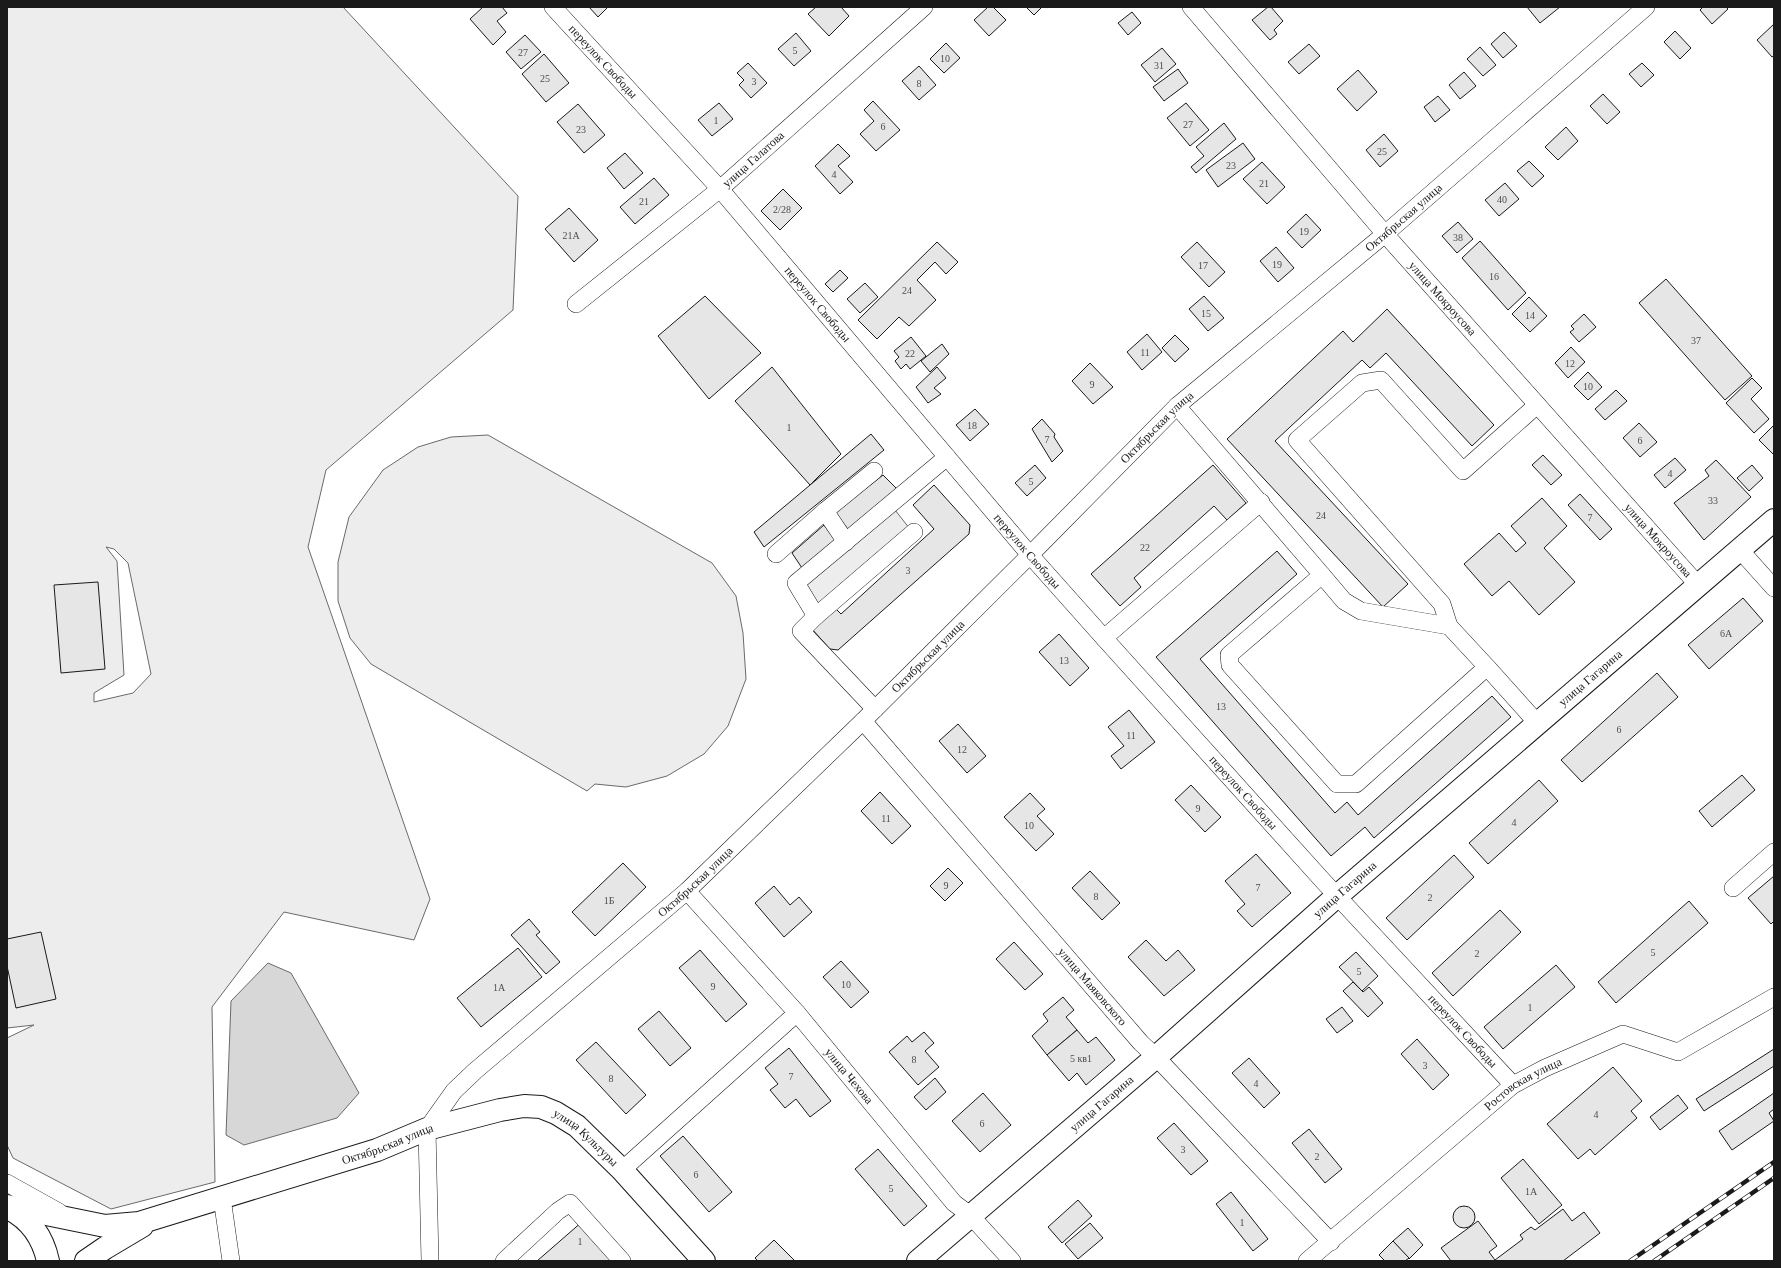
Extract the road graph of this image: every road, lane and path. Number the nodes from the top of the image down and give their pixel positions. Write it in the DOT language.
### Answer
graph roads {
  1 [pos="553,7"];
  2 [pos="924,7"];
  3 [pos="1191,7"];
  4 [pos="1646,7"];
  5 [pos="720,189"];
  6 [pos="1385,234"];
  7 [pos="576,304"];
  8 [pos="1537,405"];
  9 [pos="1177,406"];
  10 [pos="947,457"];
  11 [pos="874,470"];
  12 [pos="1261,502"];
  13 [pos="825,511"];
  14 [pos="1774,520"];
  15 [pos="914,532"];
  16 [pos="846,542"];
  17 [pos="1740,550"];
  18 [pos="776,554"];
  19 [pos="1030,556"];
  20 [pos="1322,575"];
  21 [pos="1698,585"];
  22 [pos="1774,588"];
  23 [pos="816,616"];
  24 [pos="1449,626"];
  25 [pos="1104,638"];
  26 [pos="1487,667"];
  27 [pos="875,709"];
  28 [pos="863,721"];
  29 [pos="1538,724"];
  30 [pos="1774,852"];
  31 [pos="1733,888"];
  32 [pos="687,892"];
  33 [pos="1337,896"];
  34 [pos="1774,997"];
  35 [pos="797,1013"];
  36 [pos="1156,1057"];
  37 [pos="1513,1085"];
  38 [pos="426,1129"];
  39 [pos="622,1170"];
  40 [pos="7,1182"];
  41 [pos="222,1198"];
  42 [pos="13,1207"];
  43 [pos="970,1215"];
  44 [pos="161,1216"];
  45 [pos="79,1221"];
  46 [pos="1331,1242"];
  47 [pos="48,1261"];
  48 [pos="86,1261"];
  49 [pos="232,1261"];
  50 [pos="430,1261"];
  51 [pos="504,1261"];
  52 [pos="622,1261"];
  53 [pos="704,1261"];
  54 [pos="918,1261"];
  55 [pos="1012,1261"];
  56 [pos="1307,1261"];
  1 -- 5 [label="street, переулок Свободы"];
  2 -- 5 [label="street, улица Галатова"];
  3 -- 6 [label="street, улица Мокроусова"];
  4 -- 6 [label="street, Октябрьская улица"];
  5 -- 7 [label="street, улица Галатова"];
  5 -- 10 [label="street, переулок Свободы"];
  6 -- 8 [label="street, улица Мокроусова"];
  6 -- 9 [label="street, Октябрьская улица"];
  8 -- 21 [label="street, улица Мокроусова"];
  8 -- 24 [label="street"];
  9 -- 12 [label="street"];
  9 -- 19 [label="street, Октябрьская улица"];
  10 -- 16 [label="street"];
  10 -- 19 [label="street, переулок Свободы"];
  11 -- 13 [label="street"];
  12 -- 20 [label="street"];
  12 -- 25 [label="street"];
  13 -- 16 [label="street"];
  13 -- 18 [label="street"];
  14 -- 17 [label="main road, улица Гагарина"];
  15 -- 23 [label="street"];
  16 -- 23 [label="street"];
  17 -- 21 [label="main road, улица Гагарина"];
  17 -- 22 [label="street"];
  19 -- 25 [label="street, переулок Свободы"];
  19 -- 27 [label="street, Октябрьская улица"];
  20 -- 24 [label="street"];
  20 -- 26 [label="street"];
  21 -- 29 [label="main road, улица Гагарина"];
  23 -- 27 [label="street"];
  24 -- 26 [label="street"];
  25 -- 33 [label="street, переулок Свободы"];
  26 -- 29 [label="street"];
  27 -- 28 [label="street, Октябрьская улица"];
  28 -- 32 [label="street, Октябрьская улица"];
  28 -- 36 [label="street, улица Маяковского"];
  29 -- 33 [label="main road, улица Гагарина"];
  30 -- 31 [label="street"];
  32 -- 35 [label="street, улица Чехова"];
  32 -- 38 [label="street, Октябрьская улица"];
  33 -- 36 [label="main road, улица Гагарина"];
  33 -- 37 [label="street, переулок Свободы"];
  34 -- 37 [label="street, Ростовская улица"];
  35 -- 39 [label="street"];
  35 -- 43 [label="street, улица Чехова"];
  36 -- 43 [label="main road, улица Гагарина"];
  36 -- 46 [label="street, улица Маяковского"];
  37 -- 46 [label="street, Ростовская улица"];
  38 -- 39 [label="main road, улица Культуры"];
  38 -- 41 [label="main road, Октябрьская улица"];
  38 -- 50 [label="street"];
  39 -- 53 [label="main road, улица Культуры"];
  40 -- 45 [label="street"];
  41 -- 44 [label="main road, Октябрьская улица"];
  41 -- 49 [label="street"];
  42 -- 45 [label="main road"];
  42 -- 47 [label="main road"];
  43 -- 54 [label="main road, улица Гагарина"];
  43 -- 55 [label="street, улица Чехова"];
  44 -- 45 [label="main road"];
  44 -- 48 [label="main road"];
  46 -- 56 [label="street, Ростовская улица"];
  51 -- 52 [label="street"];
}
